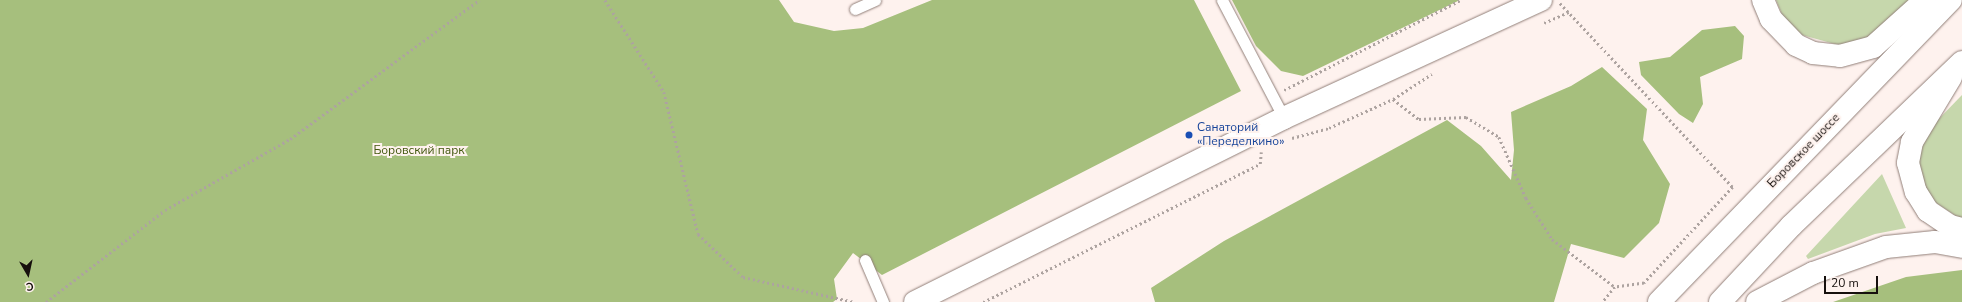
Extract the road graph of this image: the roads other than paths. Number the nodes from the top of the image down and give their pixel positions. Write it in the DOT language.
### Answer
graph roads {
  1 [pos="875,0"];
  2 [pos="1222,0"];
  3 [pos="1541,0"];
  4 [pos="1763,0"];
  5 [pos="1925,0"];
  6 [pos="1951,0"];
  7 [pos="856,9"];
  8 [pos="1960,65"];
  9 [pos="1284,118"];
  10 [pos="1962,229"];
  11 [pos="1962,247"];
  12 [pos="865,260"];
  13 [pos="942,296"];
  14 [pos="883,302"];
  15 [pos="915,302"];
  16 [pos="1659,302"];
  17 [pos="1720,302"];
  18 [pos="1757,302"];
  1 -- 7 [label="lane"];
  2 -- 9 [label="lane"];
  3 -- 9 [label="street"];
  4 -- 5 [label="street"];
  6 -- 16 [label="street, Боровское шоссе"];
  8 -- 10 [label="street"];
  8 -- 17 [label="street"];
  9 -- 13 [label="street"];
  11 -- 18 [label="street"];
  12 -- 14 [label="lane"];
  13 -- 15 [label="street"];
}
